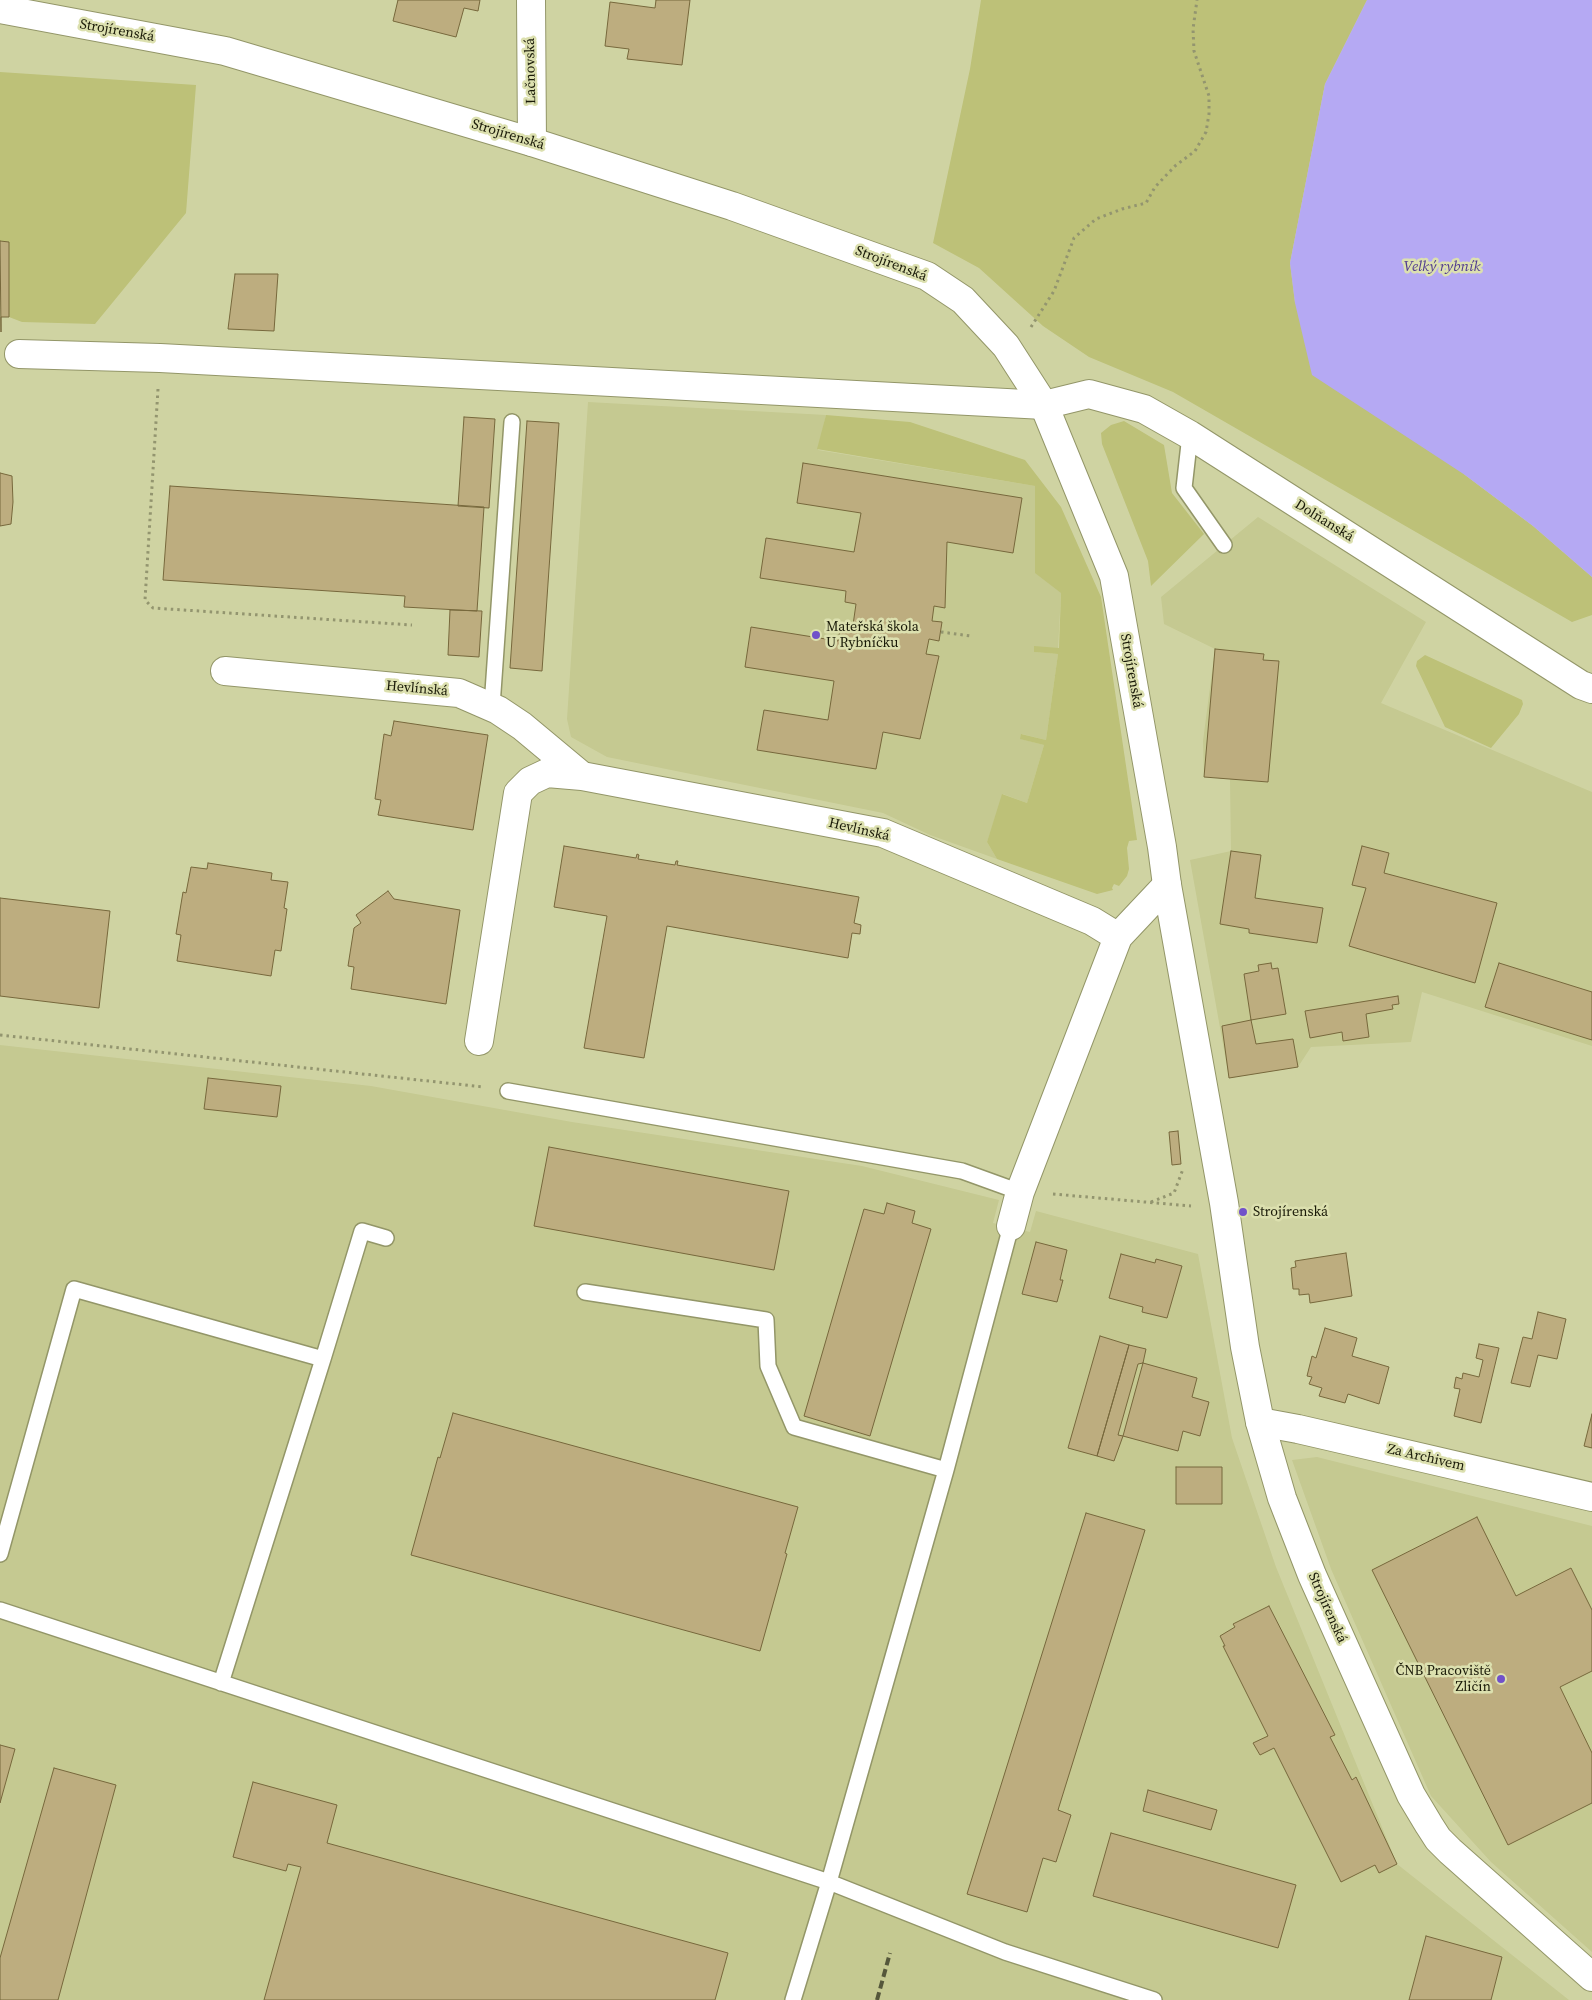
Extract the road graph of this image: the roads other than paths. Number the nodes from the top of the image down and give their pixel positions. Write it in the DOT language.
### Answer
graph roads {
  1 [pos="531,0"];
  2 [pos="0,9"];
  3 [pos="532,142"];
  4 [pos="19,354"];
  5 [pos="1044,405"];
  6 [pos="512,422"];
  7 [pos="1190,436"];
  8 [pos="1224,545"];
  9 [pos="225,671"];
  10 [pos="1592,689"];
  11 [pos="492,706"];
  12 [pos="582,776"];
  13 [pos="1167,885"];
  14 [pos="1118,937"];
  15 [pos="479,1041"];
  16 [pos="508,1091"];
  17 [pos="1020,1192"];
  18 [pos="1011,1226"];
  19 [pos="386,1238"];
  20 [pos="585,1292"];
  21 [pos="323,1359"];
  22 [pos="1260,1422"];
  23 [pos="946,1470"];
  24 [pos="1592,1497"];
  25 [pos="0,1554"];
  26 [pos="0,1610"];
  27 [pos="221,1683"];
  28 [pos="829,1882"];
  29 [pos="1592,1977"];
  30 [pos="793,2000"];
  31 [pos="1154,2000"];
  1 -- 3 [label="street, Lačnovská"];
  2 -- 3 [label="street, Strojírenská"];
  3 -- 5 [label="street, Strojírenská"];
  4 -- 5 [label="street, Dolňanská"];
  5 -- 7 [label="street, Dolňanská"];
  5 -- 13 [label="street, Strojírenská"];
  6 -- 11 [label="lane"];
  7 -- 8 [label="lane"];
  7 -- 10 [label="street, Dolňanská"];
  9 -- 11 [label="street, Hevlínská"];
  11 -- 12 [label="street, Hevlínská"];
  12 -- 14 [label="street, Hevlínská"];
  12 -- 15 [label="street, Hevlínská"];
  13 -- 14 [label="street"];
  13 -- 22 [label="street, Strojírenská"];
  14 -- 17 [label="street"];
  16 -- 17 [label="lane"];
  17 -- 18 [label="street"];
  18 -- 23 [label="lane"];
  19 -- 21 [label="lane"];
  20 -- 23 [label="lane"];
  21 -- 25 [label="lane"];
  21 -- 27 [label="lane"];
  22 -- 24 [label="street, Za Archivem"];
  22 -- 29 [label="street, Strojírenská"];
  23 -- 28 [label="lane"];
  26 -- 27 [label="lane"];
  27 -- 28 [label="lane"];
  28 -- 30 [label="lane"];
  28 -- 31 [label="lane"];
}
